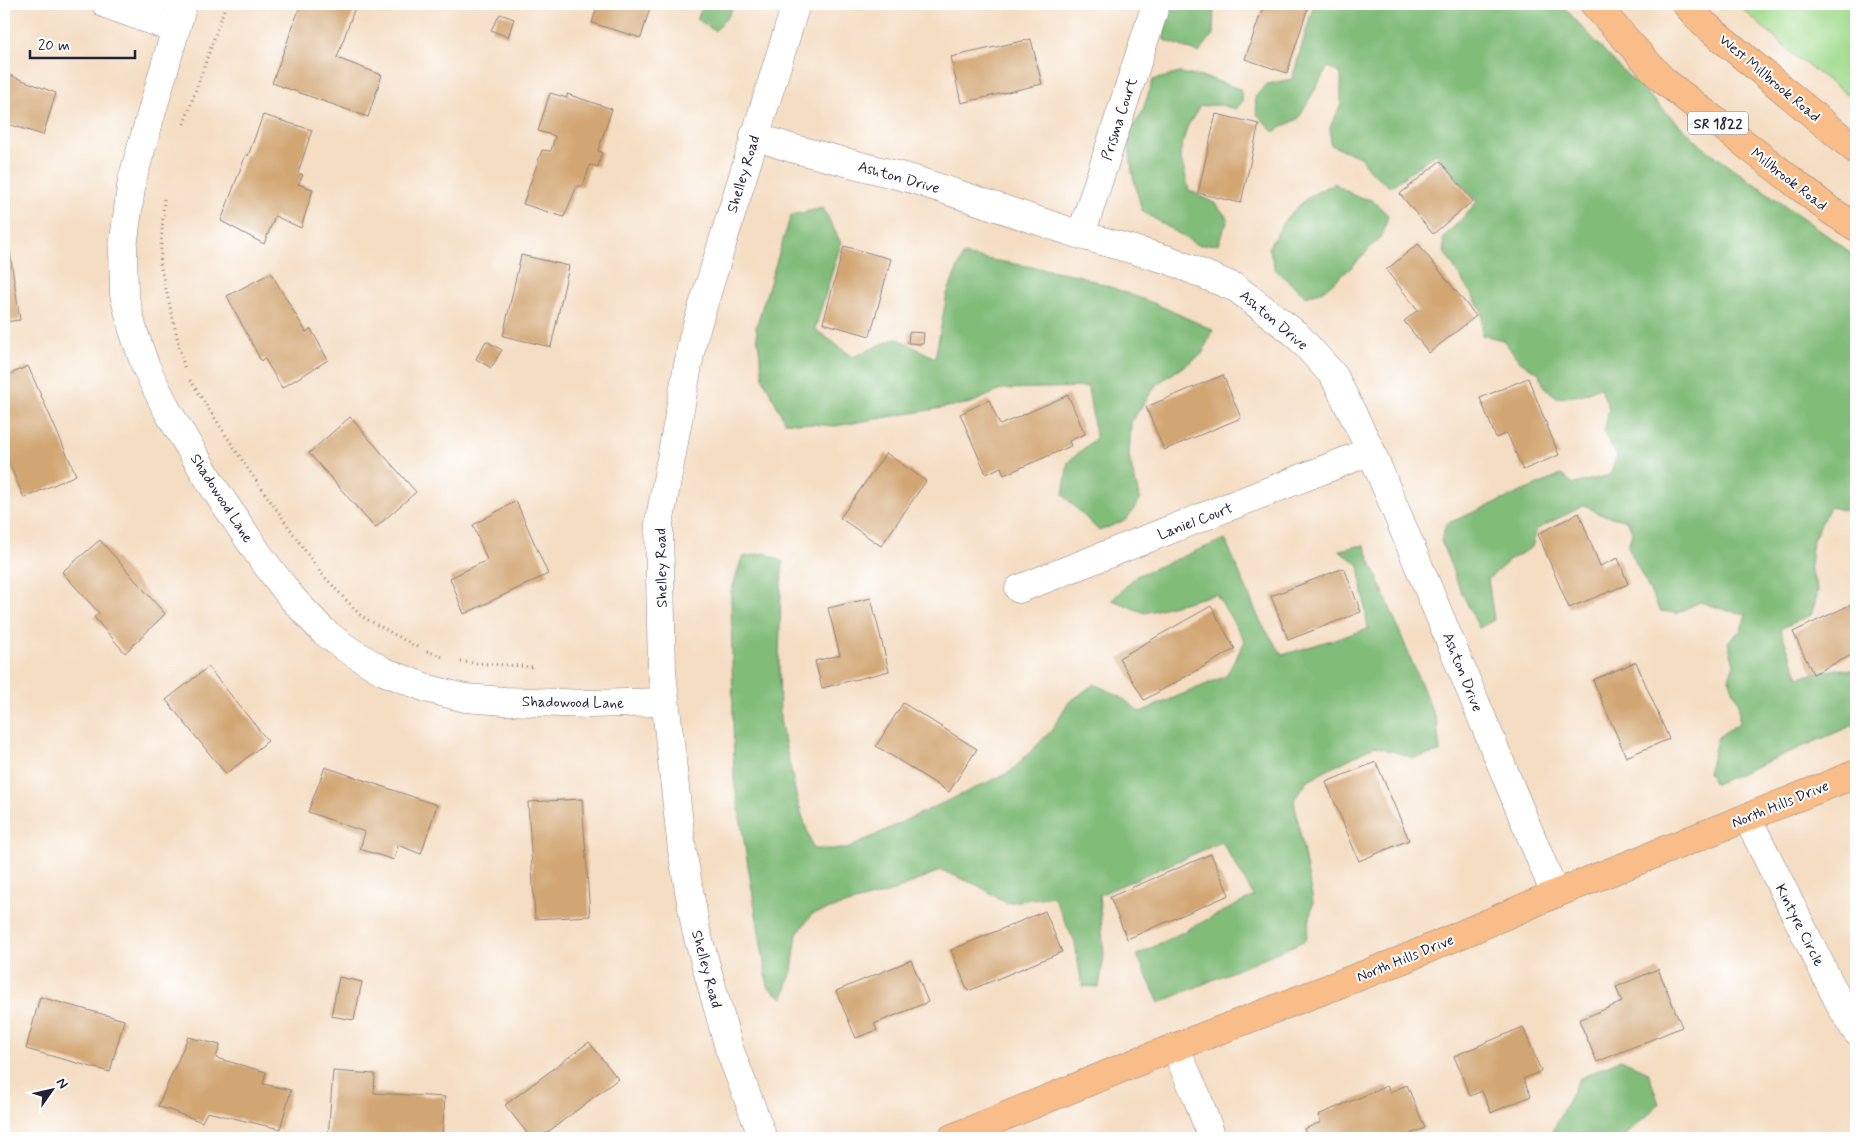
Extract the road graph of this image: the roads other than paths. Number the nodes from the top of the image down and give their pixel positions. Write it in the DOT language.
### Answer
graph roads {
  1 [pos="106,4"];
  2 [pos="184,4"];
  3 [pos="796,4"];
  4 [pos="1156,4"];
  5 [pos="1594,4"];
  6 [pos="1686,4"];
  7 [pos="175,29"];
  8 [pos="754,136"];
  9 [pos="1856,150"];
  10 [pos="1856,227"];
  11 [pos="1081,235"];
  12 [pos="1371,451"];
  13 [pos="1018,589"];
  14 [pos="664,702"];
  15 [pos="1856,774"];
  16 [pos="1747,817"];
  17 [pos="1555,894"];
  18 [pos="1856,1032"];
  19 [pos="1174,1047"];
  20 [pos="763,1138"];
  21 [pos="952,1138"];
  22 [pos="1212,1138"];
  1 -- 7 [label="street"];
  2 -- 7 [label="street, Shadowood Lane"];
  3 -- 8 [label="street, Shelley Road"];
  4 -- 11 [label="street, Prisma Court"];
  5 -- 10 [label="main road, Millbrook Road / SR 1822"];
  6 -- 9 [label="main road, West Millbrook Road"];
  7 -- 14 [label="street, Shadowood Lane"];
  8 -- 11 [label="street, Ashton Drive"];
  8 -- 14 [label="street, Shelley Road"];
  11 -- 12 [label="street, Ashton Drive"];
  12 -- 13 [label="street, Laniel Court"];
  12 -- 17 [label="street, Ashton Drive"];
  14 -- 20 [label="street, Shelley Road"];
  15 -- 16 [label="main road, North Hills Drive"];
  16 -- 17 [label="main road, North Hills Drive"];
  16 -- 18 [label="street, Kintyre Circle"];
  17 -- 19 [label="main road, North Hills Drive"];
  19 -- 21 [label="main road, North Hills Drive"];
  19 -- 22 [label="street"];
}
